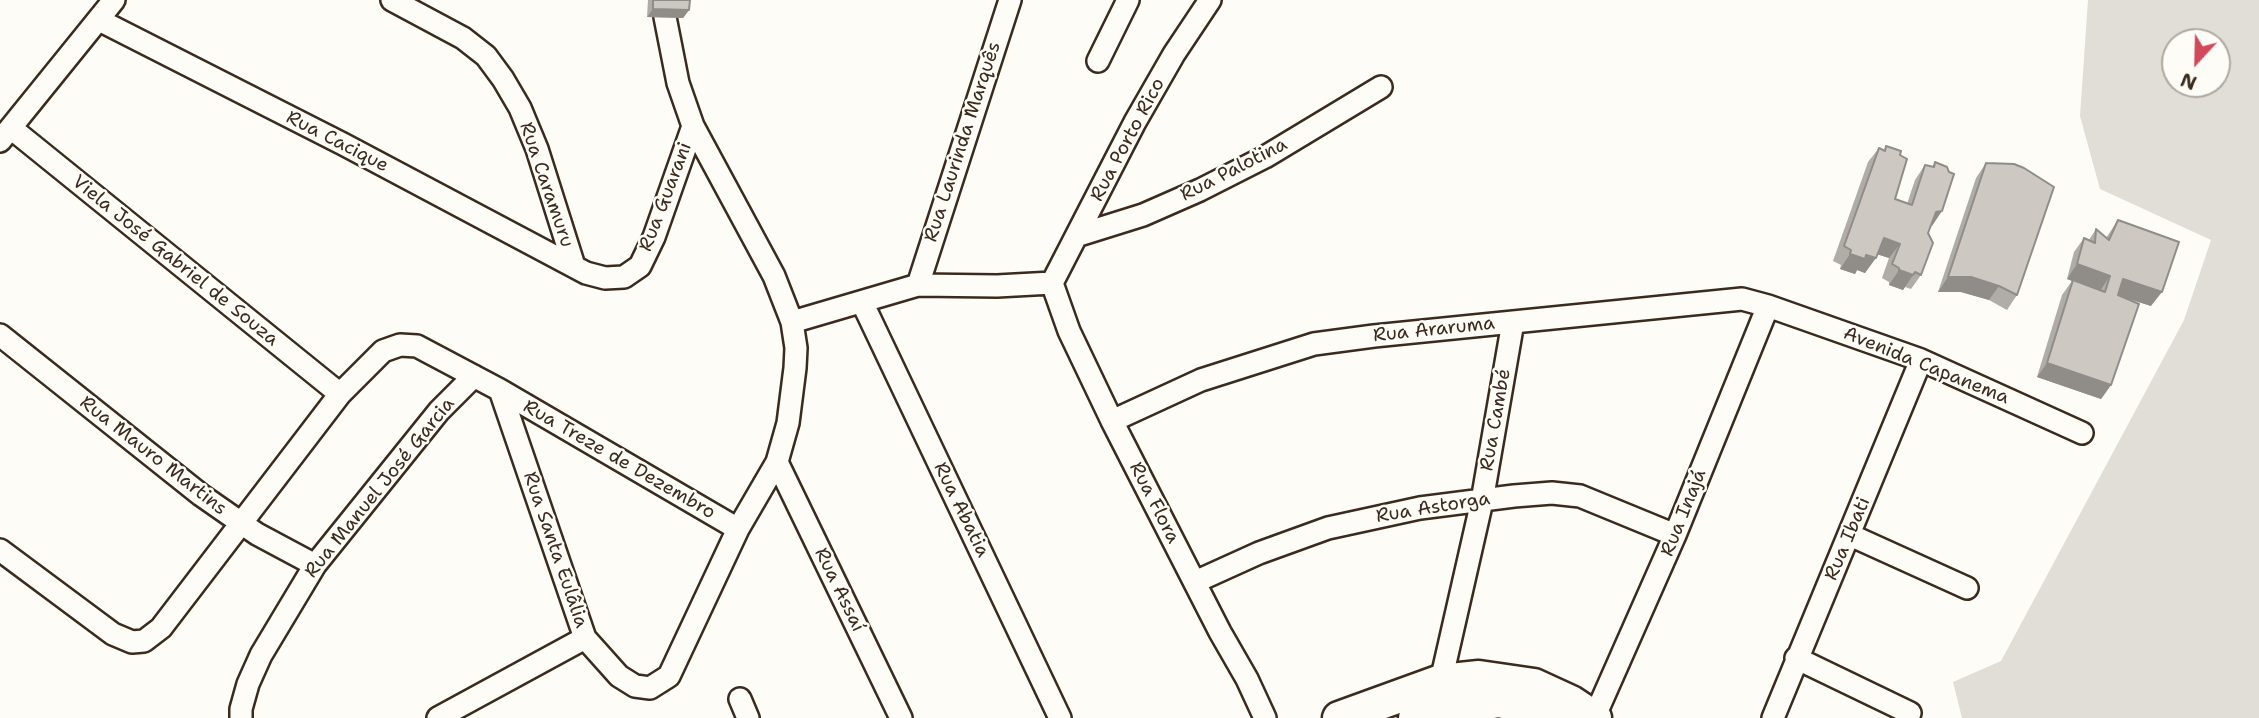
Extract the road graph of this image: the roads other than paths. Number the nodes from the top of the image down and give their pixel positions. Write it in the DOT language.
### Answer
graph roads {
  1 [pos="114,0"];
  2 [pos="392,0"];
  3 [pos="1010,0"];
  4 [pos="1128,0"];
  5 [pos="1210,0"];
  6 [pos="664,17"];
  7 [pos="99,20"];
  8 [pos="1098,61"];
  9 [pos="1381,87"];
  10 [pos="693,126"];
  11 [pos="5,134"];
  12 [pos="1079,235"];
  13 [pos="574,266"];
  14 [pos="1052,283"];
  15 [pos="918,285"];
  16 [pos="862,302"];
  17 [pos="1768,306"];
  18 [pos="792,321"];
  19 [pos="1513,322"];
  20 [pos="0,335"];
  21 [pos="1921,360"];
  22 [pos="474,376"];
  23 [pos="500,390"];
  24 [pos="340,394"];
  25 [pos="1112,421"];
  26 [pos="2082,432"];
  27 [pos="777,462"];
  28 [pos="1482,501"];
  29 [pos="241,524"];
  30 [pos="738,529"];
  31 [pos="1675,535"];
  32 [pos="1850,535"];
  33 [pos="0,550"];
  34 [pos="315,565"];
  35 [pos="1195,582"];
  36 [pos="1967,588"];
  37 [pos="585,638"];
  38 [pos="1796,659"];
  39 [pos="1441,681"];
  40 [pos="1910,712"];
  41 [pos="241,718"];
  42 [pos="438,718"];
  43 [pos="901,718"];
  44 [pos="1060,718"];
  45 [pos="1265,718"];
  46 [pos="1339,718"];
  47 [pos="1415,718"];
  48 [pos="1551,718"];
  49 [pos="1595,718"];
  50 [pos="1773,718"];
  1 -- 7 [label="street"];
  2 -- 13 [label="street, Rua Caramuru"];
  3 -- 15 [label="street, Rua Laurinda Marquês"];
  4 -- 8 [label="street"];
  5 -- 12 [label="street, Rua Porto Rico"];
  6 -- 10 [label="street, Rua Guarani"];
  7 -- 11 [label="street"];
  7 -- 13 [label="street, Rua Cacique"];
  9 -- 12 [label="street, Rua Palotina"];
  10 -- 13 [label="street, Rua Guarani"];
  10 -- 18 [label="street, Rua Santa Eulâlia"];
  11 -- 24 [label="street, Viela José Gabriel de Souza"];
  12 -- 14 [label="street, Rua Porto Rico"];
  14 -- 15 [label="street"];
  14 -- 25 [label="street, Rua Flora"];
  15 -- 16 [label="street"];
  16 -- 18 [label="street"];
  16 -- 44 [label="street, Rua Abatia"];
  17 -- 19 [label="street, Rua Araruma"];
  17 -- 21 [label="street, Avenida Capanema"];
  17 -- 31 [label="street, Rua Inajá"];
  18 -- 27 [label="street, Rua Santa Eulâlia"];
  19 -- 25 [label="street, Rua Araruma"];
  19 -- 28 [label="street, Rua Cambé"];
  20 -- 29 [label="street, Rua Mauro Martins"];
  21 -- 26 [label="street, Avenida Capanema"];
  21 -- 32 [label="street, Rua Ibati"];
  22 -- 23 [label="street"];
  22 -- 24 [label="street"];
  22 -- 34 [label="street, Rua Manuel José Garcia"];
  23 -- 30 [label="street, Rua Treze de Dezembro"];
  23 -- 37 [label="street, Rua Santa Eulâlia"];
  24 -- 29 [label="street"];
  25 -- 35 [label="street, Rua Flora"];
  27 -- 30 [label="street, Rua Santa Eulâlia"];
  27 -- 43 [label="street, Rua Assaí"];
  28 -- 31 [label="street, Rua Astorga"];
  28 -- 35 [label="street, Rua Astorga"];
  28 -- 39 [label="street, Rua Cambé"];
  29 -- 33 [label="street"];
  29 -- 34 [label="street, Rua Mauro Martins"];
  30 -- 37 [label="street, Rua Santa Eulâlia"];
  31 -- 49 [label="street, Rua Inajá"];
  32 -- 36 [label="street"];
  32 -- 38 [label="street, Rua Ibati"];
  34 -- 41 [label="street, Rua Manuel José Garcia"];
  35 -- 45 [label="street, Rua Flora"];
  37 -- 42 [label="street"];
  38 -- 40 [label="street"];
  38 -- 50 [label="street, Rua Ibati"];
  39 -- 46 [label="main road"];
  39 -- 49 [label="main road"];
  47 -- 48 [label="main road"];
}
